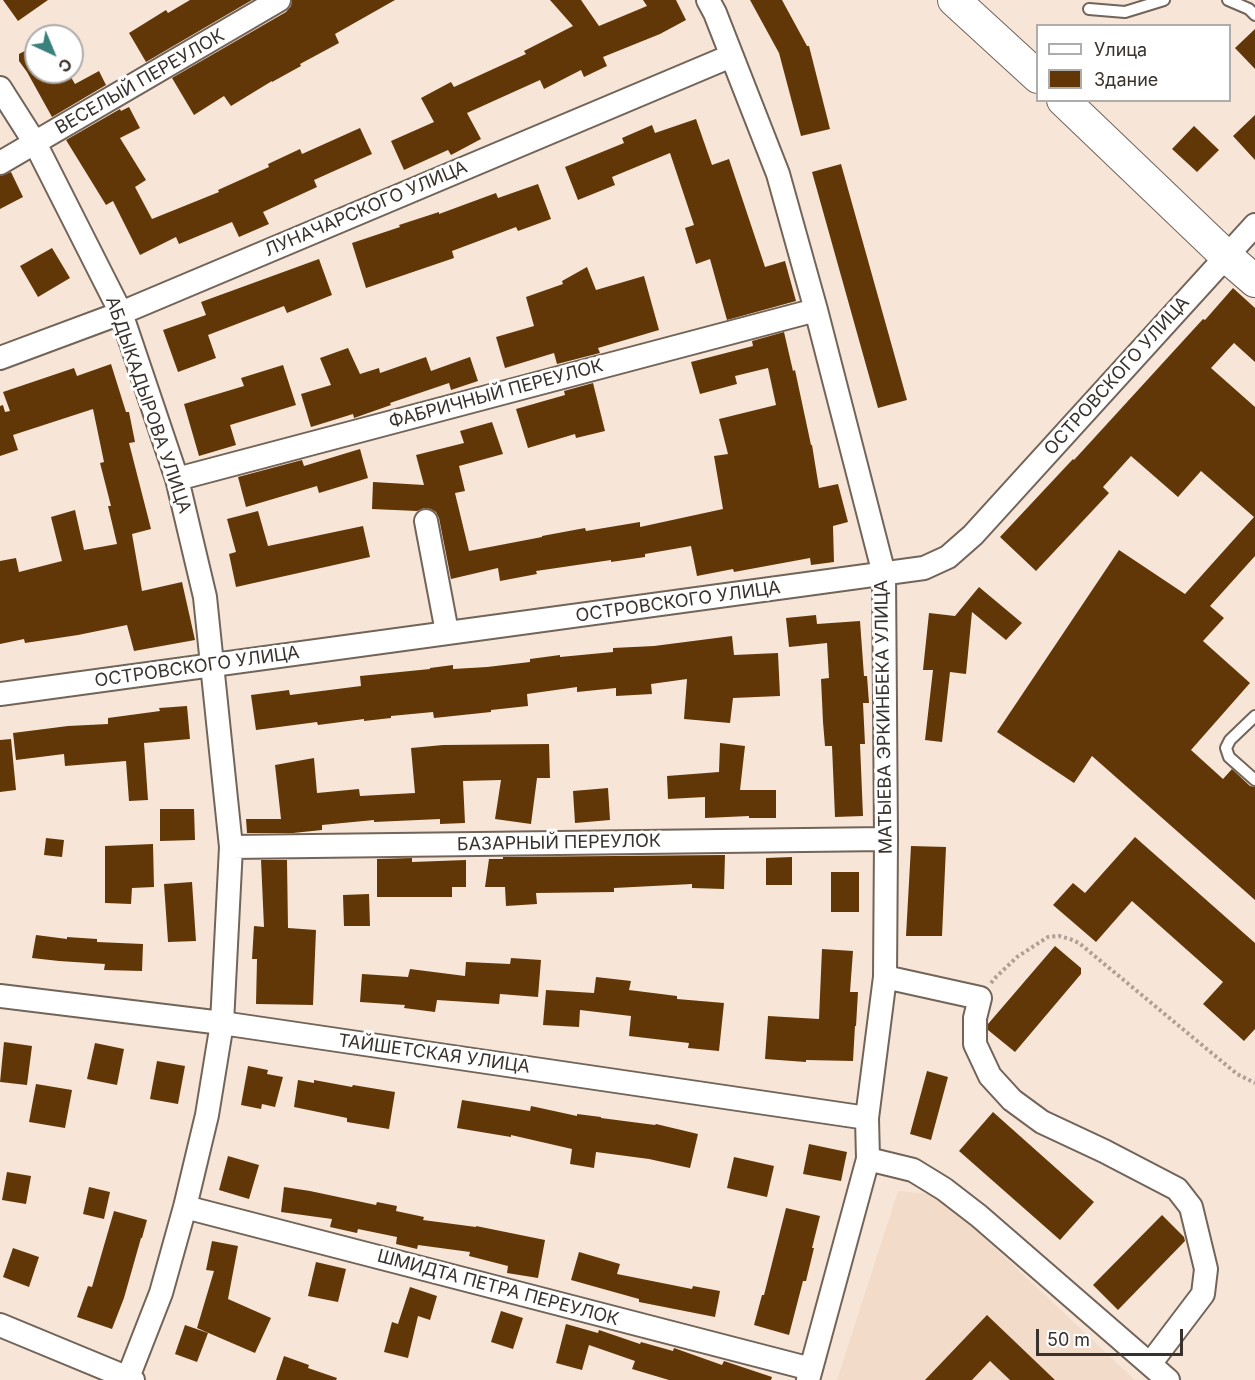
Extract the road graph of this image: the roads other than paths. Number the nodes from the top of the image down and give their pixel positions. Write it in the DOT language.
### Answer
graph roads {
  1 [pos="279,0"];
  2 [pos="708,0"];
  3 [pos="954,0"];
  4 [pos="1164,0"];
  5 [pos="1228,0"];
  6 [pos="1089,9"];
  7 [pos="1255,15"];
  8 [pos="731,56"];
  9 [pos="1036,75"];
  10 [pos="0,88"];
  11 [pos="1066,102"];
  12 [pos="35,143"];
  13 [pos="0,163"];
  14 [pos="1255,225"];
  15 [pos="1226,256"];
  16 [pos="1255,281"];
  17 [pos="816,310"];
  18 [pos="121,313"];
  19 [pos="0,358"];
  20 [pos="177,479"];
  21 [pos="426,521"];
  22 [pos="884,574"];
  23 [pos="447,632"];
  24 [pos="213,664"];
  25 [pos="0,694"];
  26 [pos="1255,716"];
  27 [pos="1255,780"];
  28 [pos="886,839"];
  29 [pos="231,847"];
  30 [pos="885,977"];
  31 [pos="0,996"];
  32 [pos="222,1023"];
  33 [pos="867,1118"];
  34 [pos="868,1159"];
  35 [pos="185,1207"];
  36 [pos="0,1325"];
  37 [pos="1150,1364"];
  38 [pos="810,1375"];
  39 [pos="130,1379"];
  40 [pos="1168,1380"];
  1 -- 12 [label="street, ВЕСЕЛЫЙ ПЕРЕУЛОК"];
  2 -- 8 [label="street, МАТЫЕВА ЭРКИНБЕКА УЛИЦА"];
  3 -- 9 [label="main road"];
  4 -- 6 [label="lane"];
  5 -- 7 [label="lane"];
  8 -- 17 [label="street, МАТЫЕВА ЭРКИНБЕКА УЛИЦА"];
  8 -- 18 [label="street, ЛУНАЧАРСКОГО УЛИЦА"];
  10 -- 12 [label="street, АБДЫКАДЫРОВА УЛИЦА"];
  11 -- 15 [label="main road"];
  12 -- 13 [label="street, ВЕСЕЛЫЙ ПЕРЕУЛОК"];
  12 -- 18 [label="street, АБДЫКАДЫРОВА УЛИЦА"];
  14 -- 15 [label="street, ОСТРОВСКОГО УЛИЦА"];
  15 -- 16 [label="main road"];
  15 -- 22 [label="street, ОСТРОВСКОГО УЛИЦА"];
  17 -- 20 [label="street, ФАБРИЧНЫЙ ПЕРЕУЛОК"];
  17 -- 22 [label="street, МАТЫЕВА ЭРКИНБЕКА УЛИЦА"];
  18 -- 19 [label="street, ЛУНАЧАРСКОГО УЛИЦА"];
  18 -- 20 [label="street, АБДЫКАДЫРОВА УЛИЦА"];
  20 -- 24 [label="street, АБДЫКАДЫРОВА УЛИЦА"];
  21 -- 23 [label="street"];
  22 -- 23 [label="street, ОСТРОВСКОГО УЛИЦА"];
  22 -- 28 [label="street, МАТЫЕВА ЭРКИНБЕКА УЛИЦА"];
  23 -- 24 [label="street, ОСТРОВСКОГО УЛИЦА"];
  24 -- 25 [label="street, ОСТРОВСКОГО УЛИЦА"];
  24 -- 29 [label="street, АБДЫКАДЫРОВА УЛИЦА"];
  26 -- 27 [label="lane"];
  28 -- 29 [label="street, БАЗАРНЫЙ ПЕРЕУЛОК"];
  28 -- 30 [label="street, МАТЫЕВА ЭРКИНБЕКА УЛИЦА"];
  29 -- 32 [label="street, АБДЫКАДЫРОВА УЛИЦА"];
  30 -- 33 [label="street, МАТЫЕВА ЭРКИНБЕКА УЛИЦА"];
  30 -- 37 [label="street"];
  31 -- 32 [label="street, ТАЙШЕТСКАЯ УЛИЦА"];
  32 -- 33 [label="street, ТАЙШЕТСКАЯ УЛИЦА"];
  32 -- 35 [label="street, АБДЫКАДЫРОВА УЛИЦА"];
  33 -- 34 [label="street, МАТЫЕВА ЭРКИНБЕКА УЛИЦА"];
  34 -- 37 [label="street"];
  34 -- 38 [label="street, МАТЫЕВА ЭРКИНБЕКА УЛИЦА"];
  35 -- 38 [label="street, ШМИДТА ПЕТРА ПЕРЕУЛОК"];
  35 -- 39 [label="street, АБДЫКАДЫРОВА УЛИЦА"];
  36 -- 39 [label="street"];
  37 -- 40 [label="street"];
}
